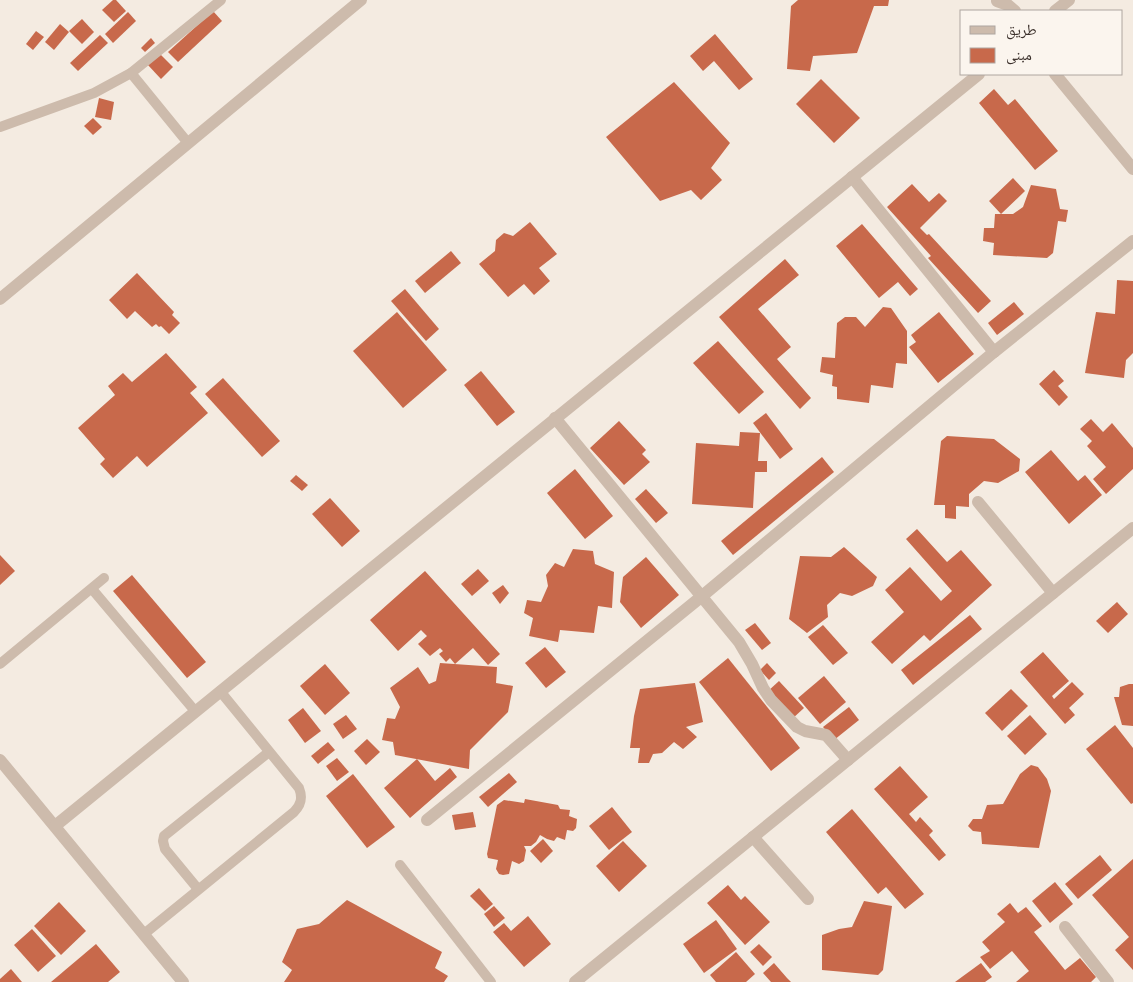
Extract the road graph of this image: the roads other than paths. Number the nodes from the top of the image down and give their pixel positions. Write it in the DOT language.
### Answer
graph roads {
  1 [pos="221,0"];
  2 [pos="361,0"];
  3 [pos="1069,0"];
  4 [pos="997,4"];
  5 [pos="1013,10"];
  6 [pos="1056,10"];
  7 [pos="131,73"];
  8 [pos="978,75"];
  9 [pos="1056,75"];
  10 [pos="0,127"];
  11 [pos="188,144"];
  12 [pos="1133,169"];
  13 [pos="852,177"];
  14 [pos="1133,241"];
  15 [pos="0,299"];
  16 [pos="994,352"];
  17 [pos="555,418"];
  18 [pos="978,502"];
  19 [pos="1133,528"];
  20 [pos="104,578"];
  21 [pos="92,588"];
  22 [pos="1053,593"];
  23 [pos="701,597"];
  24 [pos="0,664"];
  25 [pos="220,691"];
  26 [pos="195,711"];
  27 [pos="269,752"];
  28 [pos="0,760"];
  29 [pos="848,760"];
  30 [pos="427,820"];
  31 [pos="55,826"];
  32 [pos="753,837"];
  33 [pos="400,866"];
  34 [pos="198,889"];
  35 [pos="808,899"];
  36 [pos="1065,927"];
  37 [pos="144,934"];
  38 [pos="183,982"];
  39 [pos="491,982"];
  40 [pos="575,982"];
  41 [pos="1108,982"];
  1 -- 7 [label="lane"];
  2 -- 11 [label="street"];
  3 -- 6 [label="street"];
  4 -- 5 [label="street"];
  7 -- 10 [label="lane"];
  7 -- 11 [label="lane"];
  8 -- 13 [label="street"];
  9 -- 12 [label="street"];
  11 -- 15 [label="street"];
  13 -- 16 [label="street"];
  13 -- 17 [label="street"];
  14 -- 16 [label="street"];
  16 -- 23 [label="street"];
  17 -- 23 [label="street"];
  17 -- 25 [label="street"];
  18 -- 22 [label="street"];
  19 -- 22 [label="street"];
  20 -- 21 [label="lane"];
  21 -- 24 [label="lane"];
  21 -- 26 [label="lane"];
  22 -- 29 [label="street"];
  23 -- 29 [label="street"];
  23 -- 30 [label="street"];
  25 -- 26 [label="street"];
  25 -- 27 [label="lane"];
  26 -- 31 [label="street"];
  27 -- 34 [label="lane"];
  27 -- 34 [label="lane"];
  28 -- 31 [label="street"];
  29 -- 32 [label="street"];
  31 -- 37 [label="street"];
  32 -- 35 [label="street"];
  32 -- 40 [label="street"];
  33 -- 39 [label="lane"];
  34 -- 37 [label="lane"];
  36 -- 41 [label="street"];
  37 -- 38 [label="street"];
}
